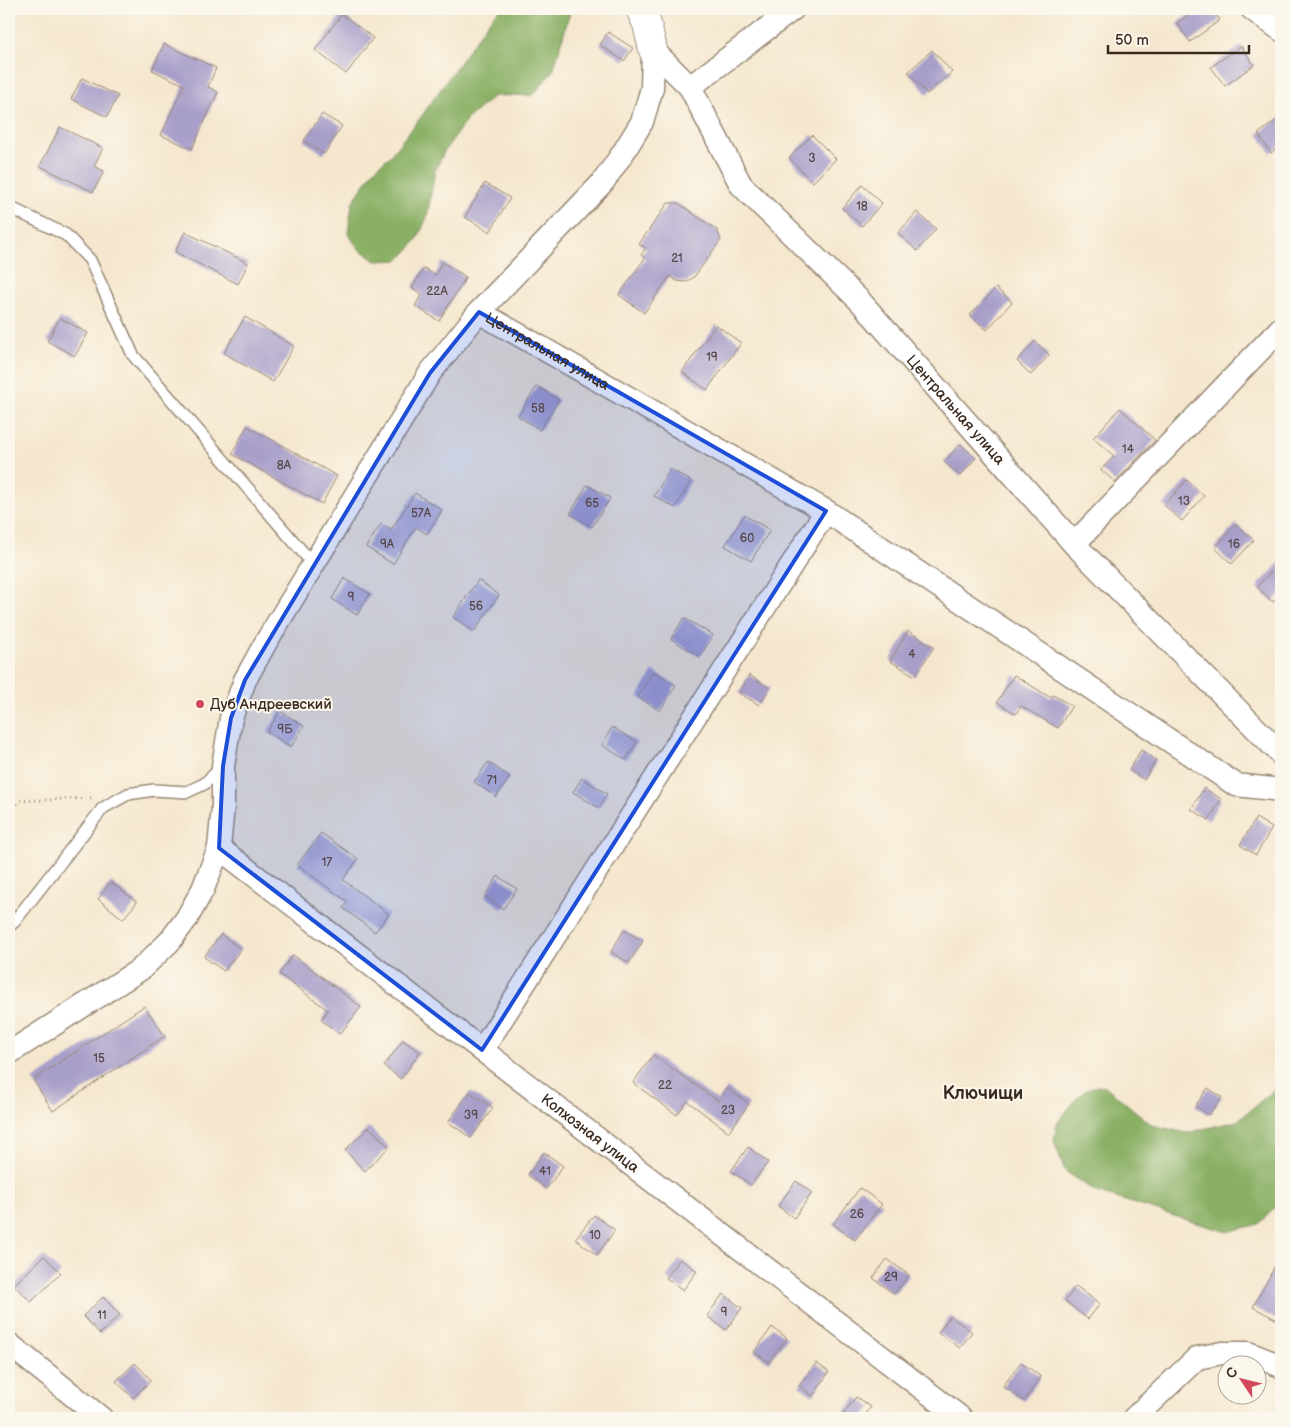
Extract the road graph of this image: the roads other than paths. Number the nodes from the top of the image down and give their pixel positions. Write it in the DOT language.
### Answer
graph roads {
  1 [pos="640,9"];
  2 [pos="793,9"];
  3 [pos="1252,9"];
  4 [pos="1281,30"];
  5 [pos="653,50"];
  6 [pos="690,87"];
  7 [pos="9,207"];
  8 [pos="479,312"];
  9 [pos="1281,328"];
  10 [pos="826,511"];
  11 [pos="1074,544"];
  12 [pos="314,564"];
  13 [pos="1281,754"];
  14 [pos="223,766"];
  15 [pos="1281,790"];
  16 [pos="219,848"];
  17 [pos="9,926"];
  18 [pos="482,1050"];
  19 [pos="9,1053"];
  20 [pos="9,1344"];
  21 [pos="1281,1366"];
  22 [pos="101,1418"];
  23 [pos="961,1418"];
  24 [pos="1134,1418"];
  1 -- 5 [label="street"];
  2 -- 6 [label="street"];
  3 -- 4 [label="street"];
  5 -- 6 [label="street, Центральная улица"];
  5 -- 8 [label="street"];
  6 -- 11 [label="street, Центральная улица"];
  7 -- 12 [label="lane"];
  8 -- 10 [label="street, Центральная улица"];
  8 -- 12 [label="street"];
  9 -- 11 [label="street"];
  10 -- 15 [label="street, Центральная улица"];
  10 -- 18 [label="street"];
  11 -- 13 [label="street, Центральная улица"];
  12 -- 14 [label="street"];
  14 -- 16 [label="street"];
  14 -- 17 [label="lane"];
  16 -- 18 [label="street, Колхозная улица"];
  16 -- 19 [label="street"];
  18 -- 23 [label="street, Колхозная улица"];
  20 -- 22 [label="street"];
  21 -- 24 [label="street"];
}
